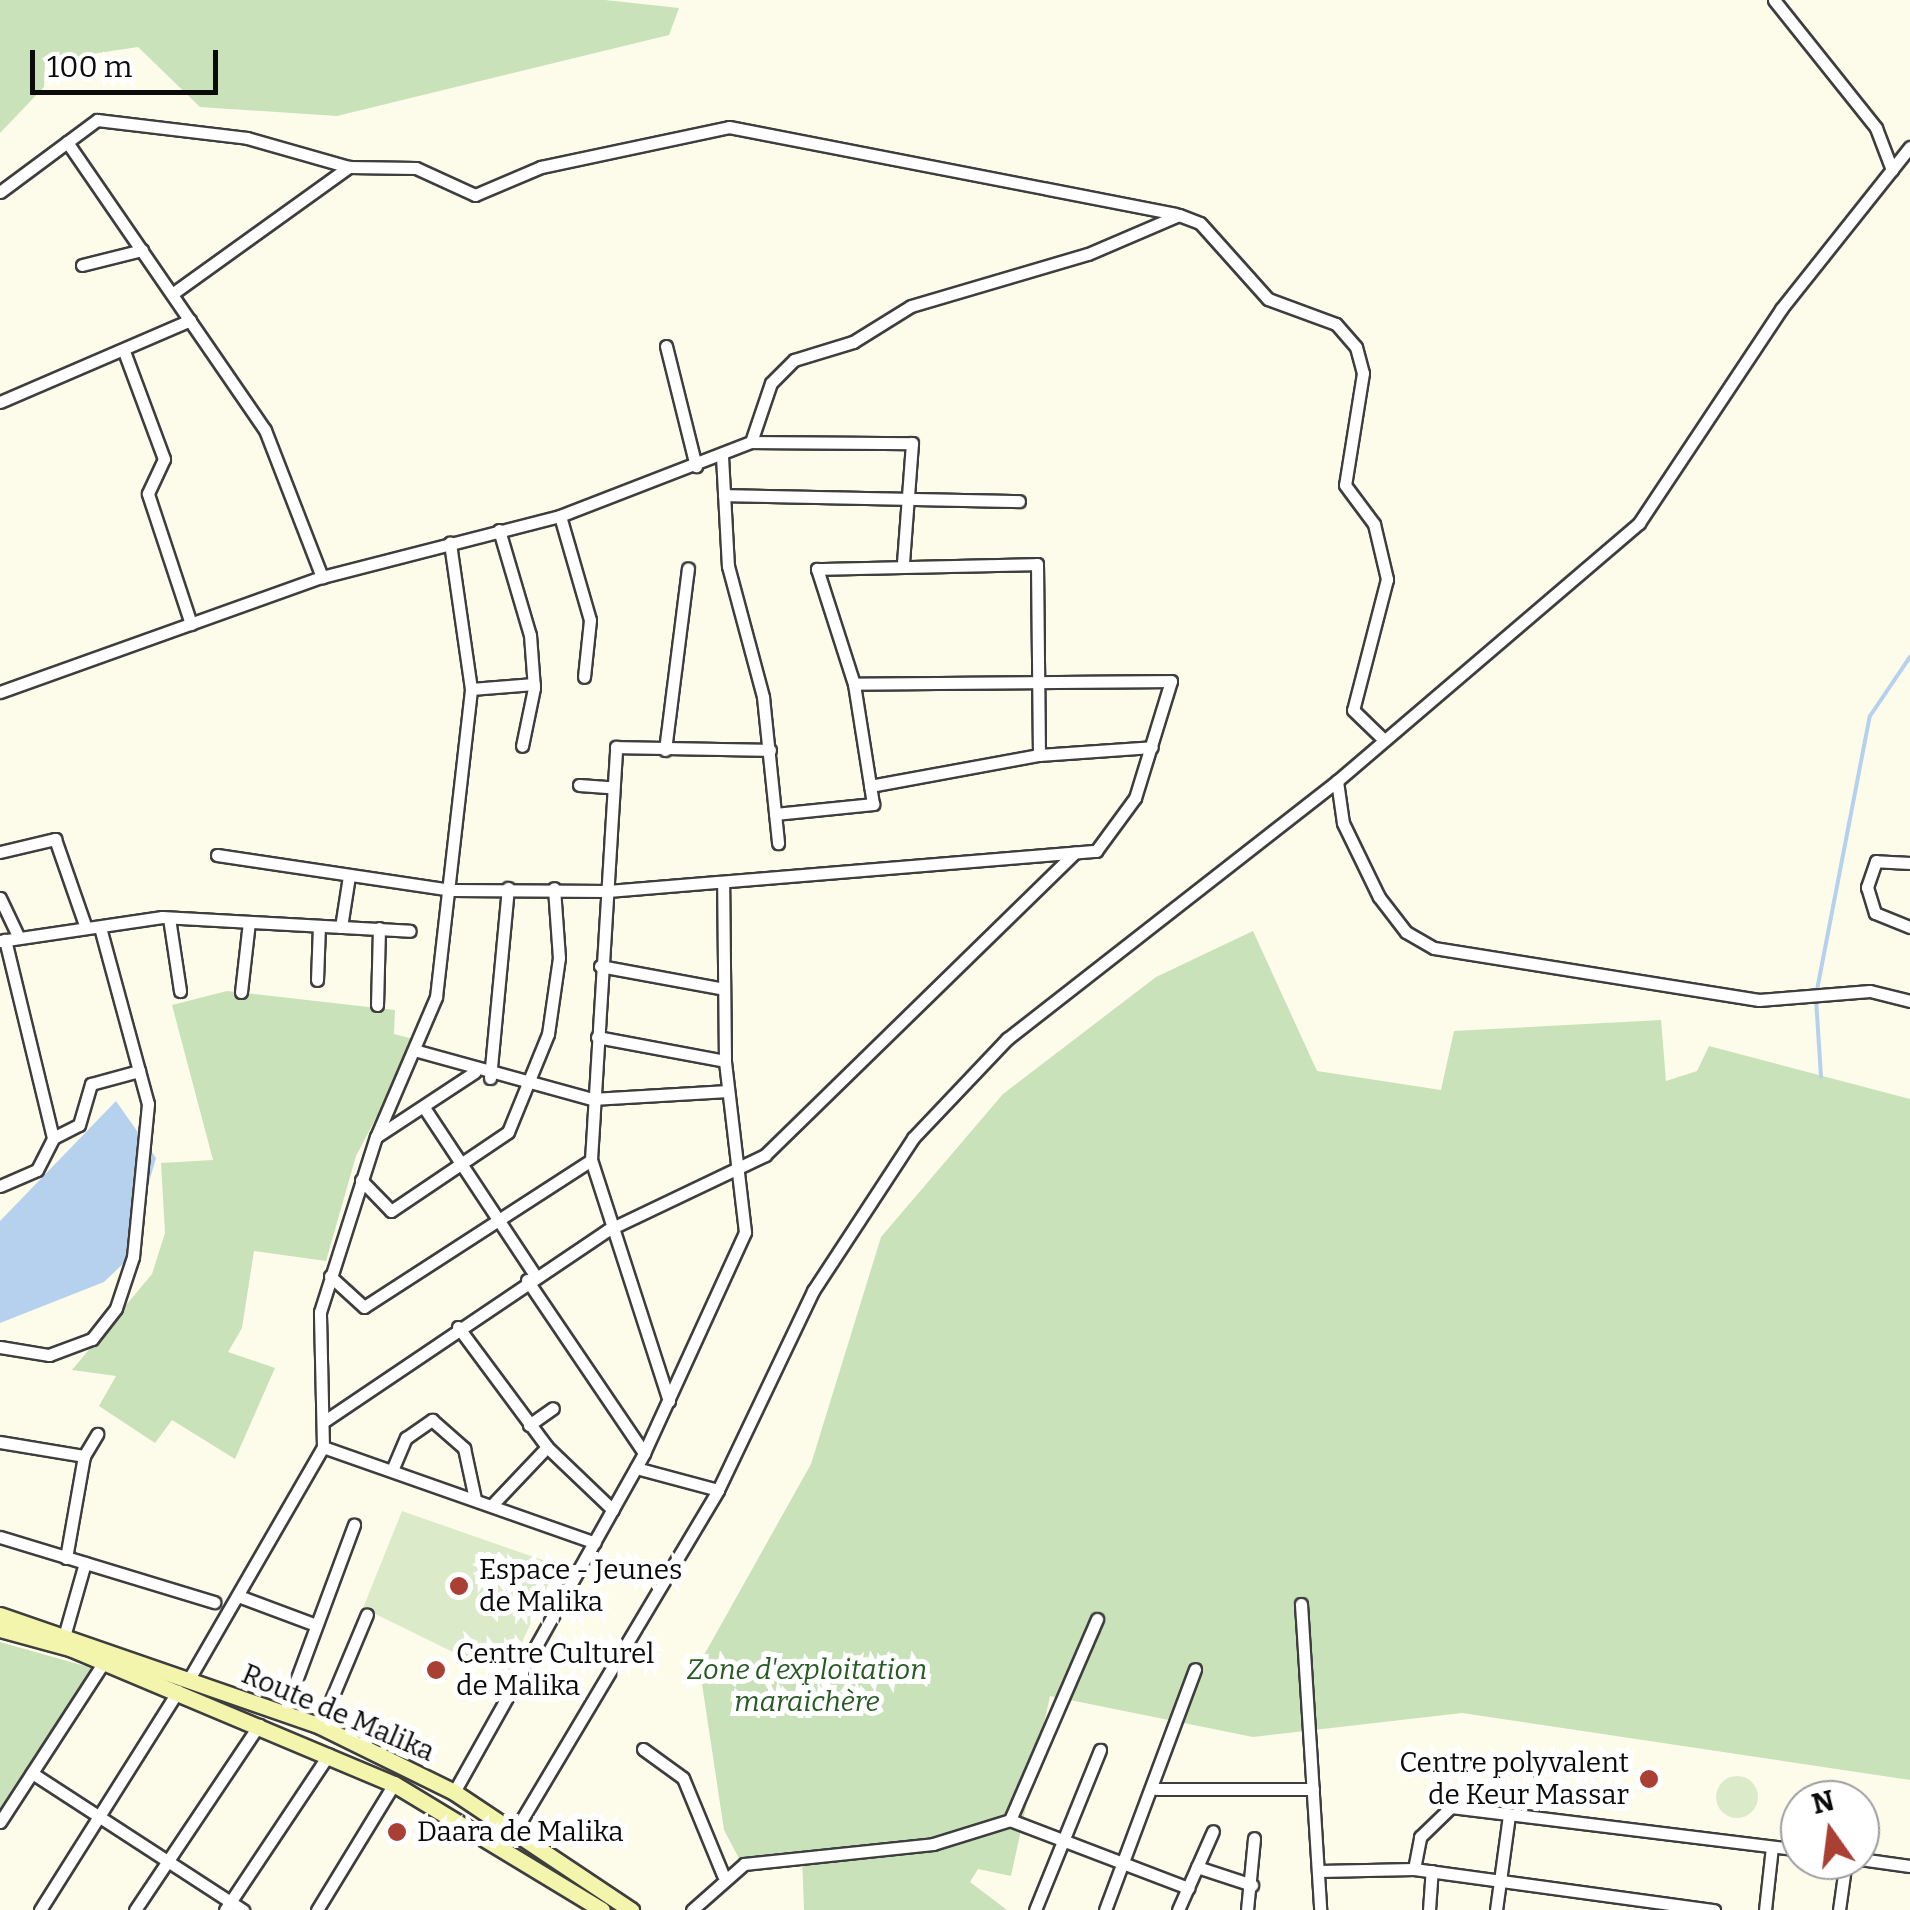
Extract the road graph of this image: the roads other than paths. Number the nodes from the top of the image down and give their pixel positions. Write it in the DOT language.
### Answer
graph roads {
  1 [pos="1774,0"];
  2 [pos="67,142"];
  3 [pos="1910,147"];
  4 [pos="349,167"];
  5 [pos="1892,170"];
  6 [pos="0,192"];
  7 [pos="1179,215"];
  8 [pos="142,250"];
  9 [pos="82,266"];
  10 [pos="172,294"];
  11 [pos="190,320"];
  12 [pos="666,346"];
  13 [pos="125,354"];
  14 [pos="0,402"];
  15 [pos="750,442"];
  16 [pos="722,456"];
  17 [pos="696,466"];
  18 [pos="724,495"];
  19 [pos="907,497"];
  20 [pos="1019,501"];
  21 [pos="560,516"];
  22 [pos="499,530"];
  23 [pos="450,543"];
  24 [pos="903,564"];
  25 [pos="688,568"];
  26 [pos="322,577"];
  27 [pos="191,624"];
  28 [pos="584,677"];
  29 [pos="1038,683"];
  30 [pos="534,684"];
  31 [pos="854,684"];
  32 [pos="470,689"];
  33 [pos="0,692"];
  34 [pos="1384,740"];
  35 [pos="522,746"];
  36 [pos="1152,747"];
  37 [pos="665,750"];
  38 [pos="770,750"];
  39 [pos="1039,755"];
  40 [pos="1337,781"];
  41 [pos="579,785"];
  42 [pos="870,786"];
  43 [pos="610,787"];
  44 [pos="775,814"];
  45 [pos="778,843"];
  46 [pos="0,852"];
  47 [pos="1075,853"];
  48 [pos="217,856"];
  49 [pos="1910,863"];
  50 [pos="350,876"];
  51 [pos="723,883"];
  52 [pos="508,888"];
  53 [pos="554,888"];
  54 [pos="452,890"];
  55 [pos="608,891"];
  56 [pos="0,898"];
  57 [pos="169,918"];
  58 [pos="249,922"];
  59 [pos="319,926"];
  60 [pos="100,927"];
  61 [pos="341,927"];
  62 [pos="86,928"];
  63 [pos="378,928"];
  64 [pos="1910,928"];
  65 [pos="410,931"];
  66 [pos="19,938"];
  67 [pos="2,941"];
  68 [pos="600,966"];
  69 [pos="318,980"];
  70 [pos="724,989"];
  71 [pos="180,992"];
  72 [pos="240,992"];
  73 [pos="1910,1000"];
  74 [pos="377,1006"];
  75 [pos="597,1037"];
  76 [pos="414,1050"];
  77 [pos="725,1061"];
  78 [pos="139,1071"];
  79 [pos="474,1072"];
  80 [pos="490,1078"];
  81 [pos="532,1087"];
  82 [pos="728,1091"];
  83 [pos="592,1099"];
  84 [pos="425,1109"];
  85 [pos="376,1137"];
  86 [pos="53,1138"];
  87 [pos="591,1160"];
  88 [pos="460,1162"];
  89 [pos="741,1169"];
  90 [pos="361,1180"];
  91 [pos="0,1186"];
  92 [pos="502,1219"];
  93 [pos="608,1230"];
  94 [pos="330,1276"];
  95 [pos="531,1278"];
  96 [pos="458,1328"];
  97 [pos="0,1347"];
  98 [pos="668,1401"];
  99 [pos="553,1408"];
  100 [pos="326,1420"];
  101 [pos="530,1425"];
  102 [pos="97,1434"];
  103 [pos="0,1442"];
  104 [pos="323,1447"];
  105 [pos="548,1447"];
  106 [pos="644,1452"];
  107 [pos="84,1456"];
  108 [pos="394,1468"];
  109 [pos="636,1468"];
  110 [pos="718,1490"];
  111 [pos="476,1499"];
  112 [pos="492,1505"];
  113 [pos="613,1510"];
  114 [pos="354,1526"];
  115 [pos="0,1537"];
  116 [pos="595,1543"];
  117 [pos="66,1558"];
  118 [pos="85,1564"];
  119 [pos="241,1597"];
  120 [pos="214,1602"];
  121 [pos="1301,1604"];
  122 [pos="367,1614"];
  123 [pos="0,1615"];
  124 [pos="1097,1619"];
  125 [pos="316,1625"];
  126 [pos="0,1629"];
  127 [pos="65,1632"];
  128 [pos="104,1662"];
  129 [pos="1196,1669"];
  130 [pos="183,1685"];
  131 [pos="284,1713"];
  132 [pos="259,1725"];
  133 [pos="320,1726"];
  134 [pos="643,1749"];
  135 [pos="1100,1750"];
  136 [pos="329,1754"];
  137 [pos="32,1774"];
  138 [pos="394,1784"];
  139 [pos="1157,1788"];
  140 [pos="1313,1789"];
  141 [pos="454,1792"];
  142 [pos="1509,1815"];
  143 [pos="99,1818"];
  144 [pos="1010,1820"];
  145 [pos="0,1822"];
  146 [pos="518,1831"];
  147 [pos="1213,1832"];
  148 [pos="1254,1838"];
  149 [pos="1067,1839"];
  150 [pos="506,1846"];
  151 [pos="1772,1846"];
  152 [pos="1780,1847"];
  153 [pos="167,1861"];
  154 [pos="1880,1862"];
  155 [pos="1128,1864"];
  156 [pos="1910,1866"];
  157 [pos="1197,1868"];
  158 [pos="1414,1869"];
  159 [pos="1319,1871"];
  160 [pos="1432,1871"];
  161 [pos="723,1875"];
  162 [pos="1844,1880"];
  163 [pos="1500,1882"];
  164 [pos="1252,1884"];
  165 [pos="1188,1888"];
  166 [pos="228,1906"];
  167 [pos="40,1910"];
  168 [pos="135,1910"];
  169 [pos="243,1910"];
  170 [pos="317,1910"];
  171 [pos="602,1910"];
  172 [pos="631,1910"];
  173 [pos="692,1910"];
  174 [pos="1036,1910"];
  175 [pos="1106,1910"];
  176 [pos="1178,1910"];
  177 [pos="1247,1910"];
  178 [pos="1320,1910"];
  179 [pos="1428,1910"];
  180 [pos="1496,1910"];
  181 [pos="1714,1910"];
  182 [pos="1764,1910"];
  183 [pos="1840,1910"];
  1 -- 5 [label="street"];
  2 -- 4 [label="street"];
  2 -- 6 [label="street"];
  2 -- 8 [label="street"];
  3 -- 5 [label="street"];
  4 -- 7 [label="street"];
  4 -- 10 [label="street"];
  5 -- 34 [label="street"];
  7 -- 15 [label="street"];
  7 -- 34 [label="street"];
  8 -- 9 [label="street"];
  8 -- 10 [label="street"];
  10 -- 11 [label="street"];
  11 -- 13 [label="street"];
  11 -- 26 [label="street"];
  12 -- 17 [label="street"];
  13 -- 14 [label="street"];
  13 -- 27 [label="street"];
  15 -- 16 [label="street"];
  15 -- 19 [label="street"];
  16 -- 17 [label="street"];
  16 -- 18 [label="street"];
  17 -- 21 [label="street"];
  18 -- 19 [label="street"];
  18 -- 38 [label="street"];
  19 -- 20 [label="street"];
  19 -- 24 [label="street"];
  21 -- 22 [label="street"];
  21 -- 28 [label="street"];
  22 -- 23 [label="street"];
  22 -- 30 [label="street"];
  23 -- 26 [label="street"];
  23 -- 32 [label="street"];
  24 -- 29 [label="street"];
  24 -- 31 [label="street"];
  25 -- 37 [label="street"];
  26 -- 27 [label="street"];
  27 -- 33 [label="street"];
  29 -- 31 [label="street"];
  29 -- 36 [label="street"];
  29 -- 39 [label="street"];
  30 -- 32 [label="street"];
  30 -- 35 [label="street"];
  31 -- 42 [label="street"];
  32 -- 54 [label="street"];
  34 -- 40 [label="street"];
  36 -- 39 [label="street"];
  36 -- 47 [label="street"];
  37 -- 38 [label="street"];
  37 -- 43 [label="street"];
  38 -- 44 [label="street"];
  39 -- 42 [label="street"];
  40 -- 73 [label="street"];
  40 -- 110 [label="street"];
  41 -- 43 [label="street"];
  42 -- 44 [label="street"];
  43 -- 55 [label="street"];
  44 -- 45 [label="street"];
  46 -- 62 [label="street"];
  47 -- 51 [label="street"];
  47 -- 89 [label="street"];
  48 -- 50 [label="street"];
  49 -- 64 [label="street"];
  50 -- 54 [label="street"];
  50 -- 61 [label="street"];
  51 -- 55 [label="street"];
  51 -- 70 [label="street"];
  52 -- 53 [label="street"];
  52 -- 54 [label="street"];
  52 -- 80 [label="street"];
  53 -- 55 [label="street"];
  53 -- 81 [label="street"];
  54 -- 76 [label="street"];
  55 -- 68 [label="street"];
  56 -- 66 [label="street"];
  57 -- 58 [label="street"];
  57 -- 60 [label="street"];
  57 -- 71 [label="street"];
  58 -- 59 [label="street"];
  58 -- 72 [label="street"];
  59 -- 61 [label="street"];
  59 -- 69 [label="street"];
  60 -- 62 [label="street"];
  60 -- 78 [label="street"];
  61 -- 63 [label="street"];
  62 -- 66 [label="street"];
  63 -- 65 [label="street"];
  63 -- 74 [label="street"];
  66 -- 67 [label="street"];
  67 -- 86 [label="street"];
  68 -- 70 [label="street"];
  68 -- 75 [label="street"];
  70 -- 77 [label="street"];
  75 -- 77 [label="street"];
  75 -- 83 [label="street"];
  76 -- 79 [label="street"];
  76 -- 85 [label="street"];
  77 -- 82 [label="street"];
  78 -- 86 [label="street"];
  78 -- 97 [label="street"];
  79 -- 80 [label="street"];
  79 -- 84 [label="street"];
  80 -- 81 [label="street"];
  81 -- 83 [label="street"];
  81 -- 88 [label="street"];
  82 -- 83 [label="street"];
  82 -- 89 [label="street"];
  83 -- 87 [label="street"];
  84 -- 85 [label="street"];
  84 -- 88 [label="street"];
  85 -- 90 [label="street"];
  86 -- 91 [label="street"];
  87 -- 92 [label="street"];
  87 -- 93 [label="street"];
  88 -- 90 [label="street"];
  88 -- 92 [label="street"];
  89 -- 93 [label="street"];
  89 -- 98 [label="street"];
  90 -- 94 [label="street"];
  92 -- 94 [label="street"];
  92 -- 95 [label="street"];
  93 -- 95 [label="street"];
  93 -- 98 [label="street"];
  94 -- 100 [label="street"];
  95 -- 96 [label="street"];
  95 -- 106 [label="street"];
  96 -- 100 [label="street"];
  96 -- 101 [label="street"];
  98 -- 106 [label="street"];
  99 -- 101 [label="street"];
  100 -- 104 [label="street"];
  101 -- 105 [label="street"];
  102 -- 107 [label="street"];
  103 -- 107 [label="street"];
  104 -- 108 [label="street"];
  104 -- 119 [label="street"];
  105 -- 112 [label="street"];
  105 -- 113 [label="street"];
  106 -- 109 [label="street"];
  107 -- 117 [label="street"];
  108 -- 111 [label="street"];
  108 -- 111 [label="street"];
  109 -- 110 [label="street"];
  109 -- 113 [label="street"];
  110 -- 146 [label="street"];
  111 -- 112 [label="street"];
  112 -- 116 [label="street"];
  113 -- 116 [label="street"];
  114 -- 125 [label="street"];
  115 -- 117 [label="street"];
  116 -- 141 [label="street"];
  117 -- 118 [label="street"];
  118 -- 120 [label="street"];
  118 -- 127 [label="street"];
  119 -- 125 [label="street"];
  119 -- 130 [label="street"];
  121 -- 140 [label="street"];
  122 -- 133 [label="street"];
  123 -- 127 [label="main road, Route de Malika"];
  124 -- 144 [label="street"];
  125 -- 131 [label="street"];
  126 -- 128 [label="main road, Route de Malika"];
  127 -- 130 [label="main road, Route de Malika"];
  128 -- 130 [label="main road, Route de Malika"];
  128 -- 137 [label="street"];
  129 -- 139 [label="street"];
  130 -- 131 [label="main road, Route de Malika"];
  130 -- 132 [label="main road, Route de Malika"];
  130 -- 143 [label="street"];
  131 -- 133 [label="main road, Route de Malika"];
  132 -- 136 [label="main road, Route de Malika"];
  132 -- 153 [label="street"];
  133 -- 141 [label="main road, Route de Malika"];
  134 -- 161 [label="street"];
  135 -- 149 [label="street"];
  136 -- 138 [label="main road, Route de Malika"];
  136 -- 166 [label="street"];
  137 -- 143 [label="street"];
  137 -- 145 [label="street"];
  138 -- 150 [label="main road, Route de Malika"];
  138 -- 170 [label="street"];
  139 -- 140 [label="street"];
  139 -- 155 [label="street"];
  140 -- 159 [label="street"];
  141 -- 146 [label="main road, Route de Malika"];
  142 -- 151 [label="street"];
  142 -- 158 [label="street"];
  142 -- 163 [label="street"];
  143 -- 153 [label="street"];
  143 -- 167 [label="street"];
  144 -- 149 [label="street"];
  144 -- 161 [label="street"];
  146 -- 150 [label="street"];
  146 -- 172 [label="main road, Route de Malika"];
  147 -- 157 [label="street"];
  148 -- 164 [label="street"];
  149 -- 155 [label="street"];
  149 -- 174 [label="street"];
  150 -- 171 [label="main road, Route de Malika"];
  151 -- 152 [label="street"];
  151 -- 182 [label="street"];
  153 -- 166 [label="street"];
  153 -- 168 [label="street"];
  154 -- 156 [label="street"];
  155 -- 165 [label="street"];
  155 -- 175 [label="street"];
  157 -- 164 [label="street"];
  157 -- 165 [label="street"];
  158 -- 159 [label="street"];
  158 -- 160 [label="street"];
  159 -- 178 [label="street"];
  160 -- 163 [label="street"];
  160 -- 179 [label="street"];
  161 -- 173 [label="street"];
  162 -- 183 [label="street"];
  163 -- 180 [label="street"];
  163 -- 181 [label="street"];
  164 -- 177 [label="street"];
  165 -- 176 [label="street"];
  166 -- 169 [label="street"];
}
